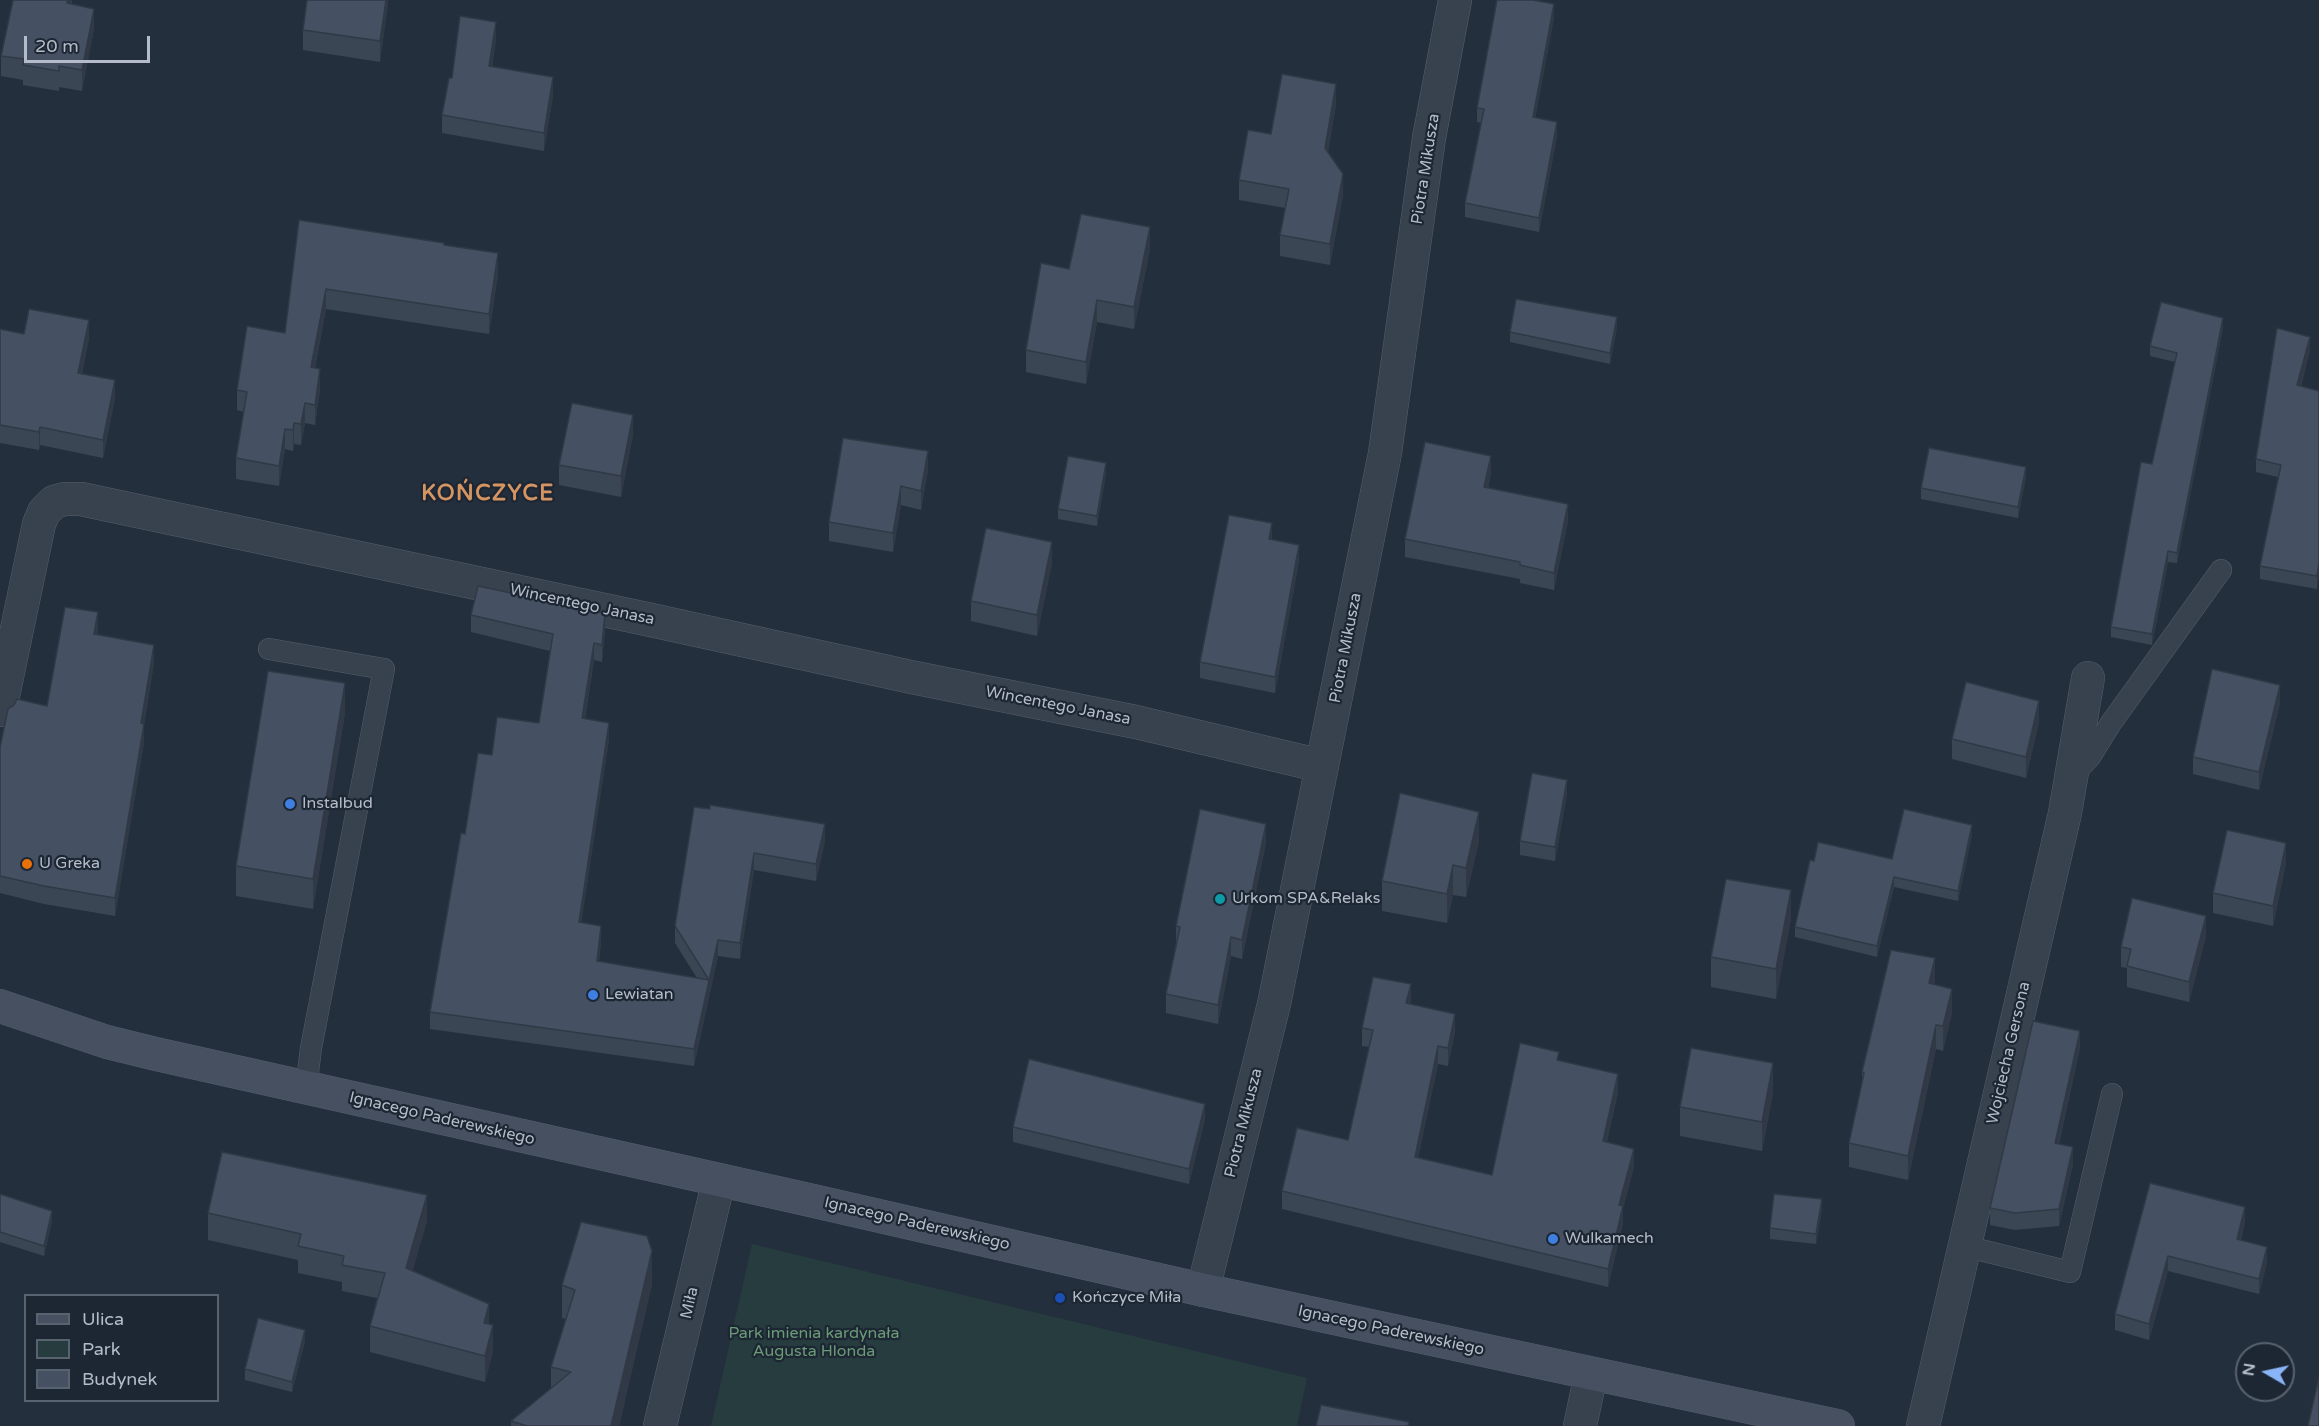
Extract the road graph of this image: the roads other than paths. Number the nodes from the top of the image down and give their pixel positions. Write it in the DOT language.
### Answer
graph roads {
  1 [pos="1455,0"];
  2 [pos="2221,570"];
  3 [pos="269,649"];
  4 [pos="2088,678"];
  5 [pos="0,710"];
  6 [pos="1322,766"];
  7 [pos="2071,777"];
  8 [pos="0,1006"];
  9 [pos="306,1088"];
  10 [pos="2112,1094"];
  11 [pos="719,1180"];
  12 [pos="1964,1245"];
  13 [pos="1203,1290"];
  14 [pos="1591,1374"];
  15 [pos="660,1426"];
  16 [pos="1580,1426"];
  17 [pos="1838,1426"];
  18 [pos="1923,1426"];
  1 -- 6 [label="street, Piotra Mikusza"];
  2 -- 7 [label="lane"];
  3 -- 9 [label="lane"];
  4 -- 7 [label="street, Wojciecha Gersona"];
  5 -- 6 [label="street, Wincentego Janasa"];
  6 -- 13 [label="street, Piotra Mikusza"];
  7 -- 12 [label="street, Wojciecha Gersona"];
  8 -- 9 [label="main road, Ignacego Paderewskiego"];
  9 -- 11 [label="main road, Ignacego Paderewskiego"];
  10 -- 12 [label="lane"];
  11 -- 13 [label="main road, Ignacego Paderewskiego"];
  11 -- 15 [label="street, Miła"];
  12 -- 18 [label="street, Wojciecha Gersona"];
  13 -- 14 [label="main road, Ignacego Paderewskiego"];
  14 -- 16 [label="street"];
  14 -- 17 [label="main road, Ignacego Paderewskiego"];
}
